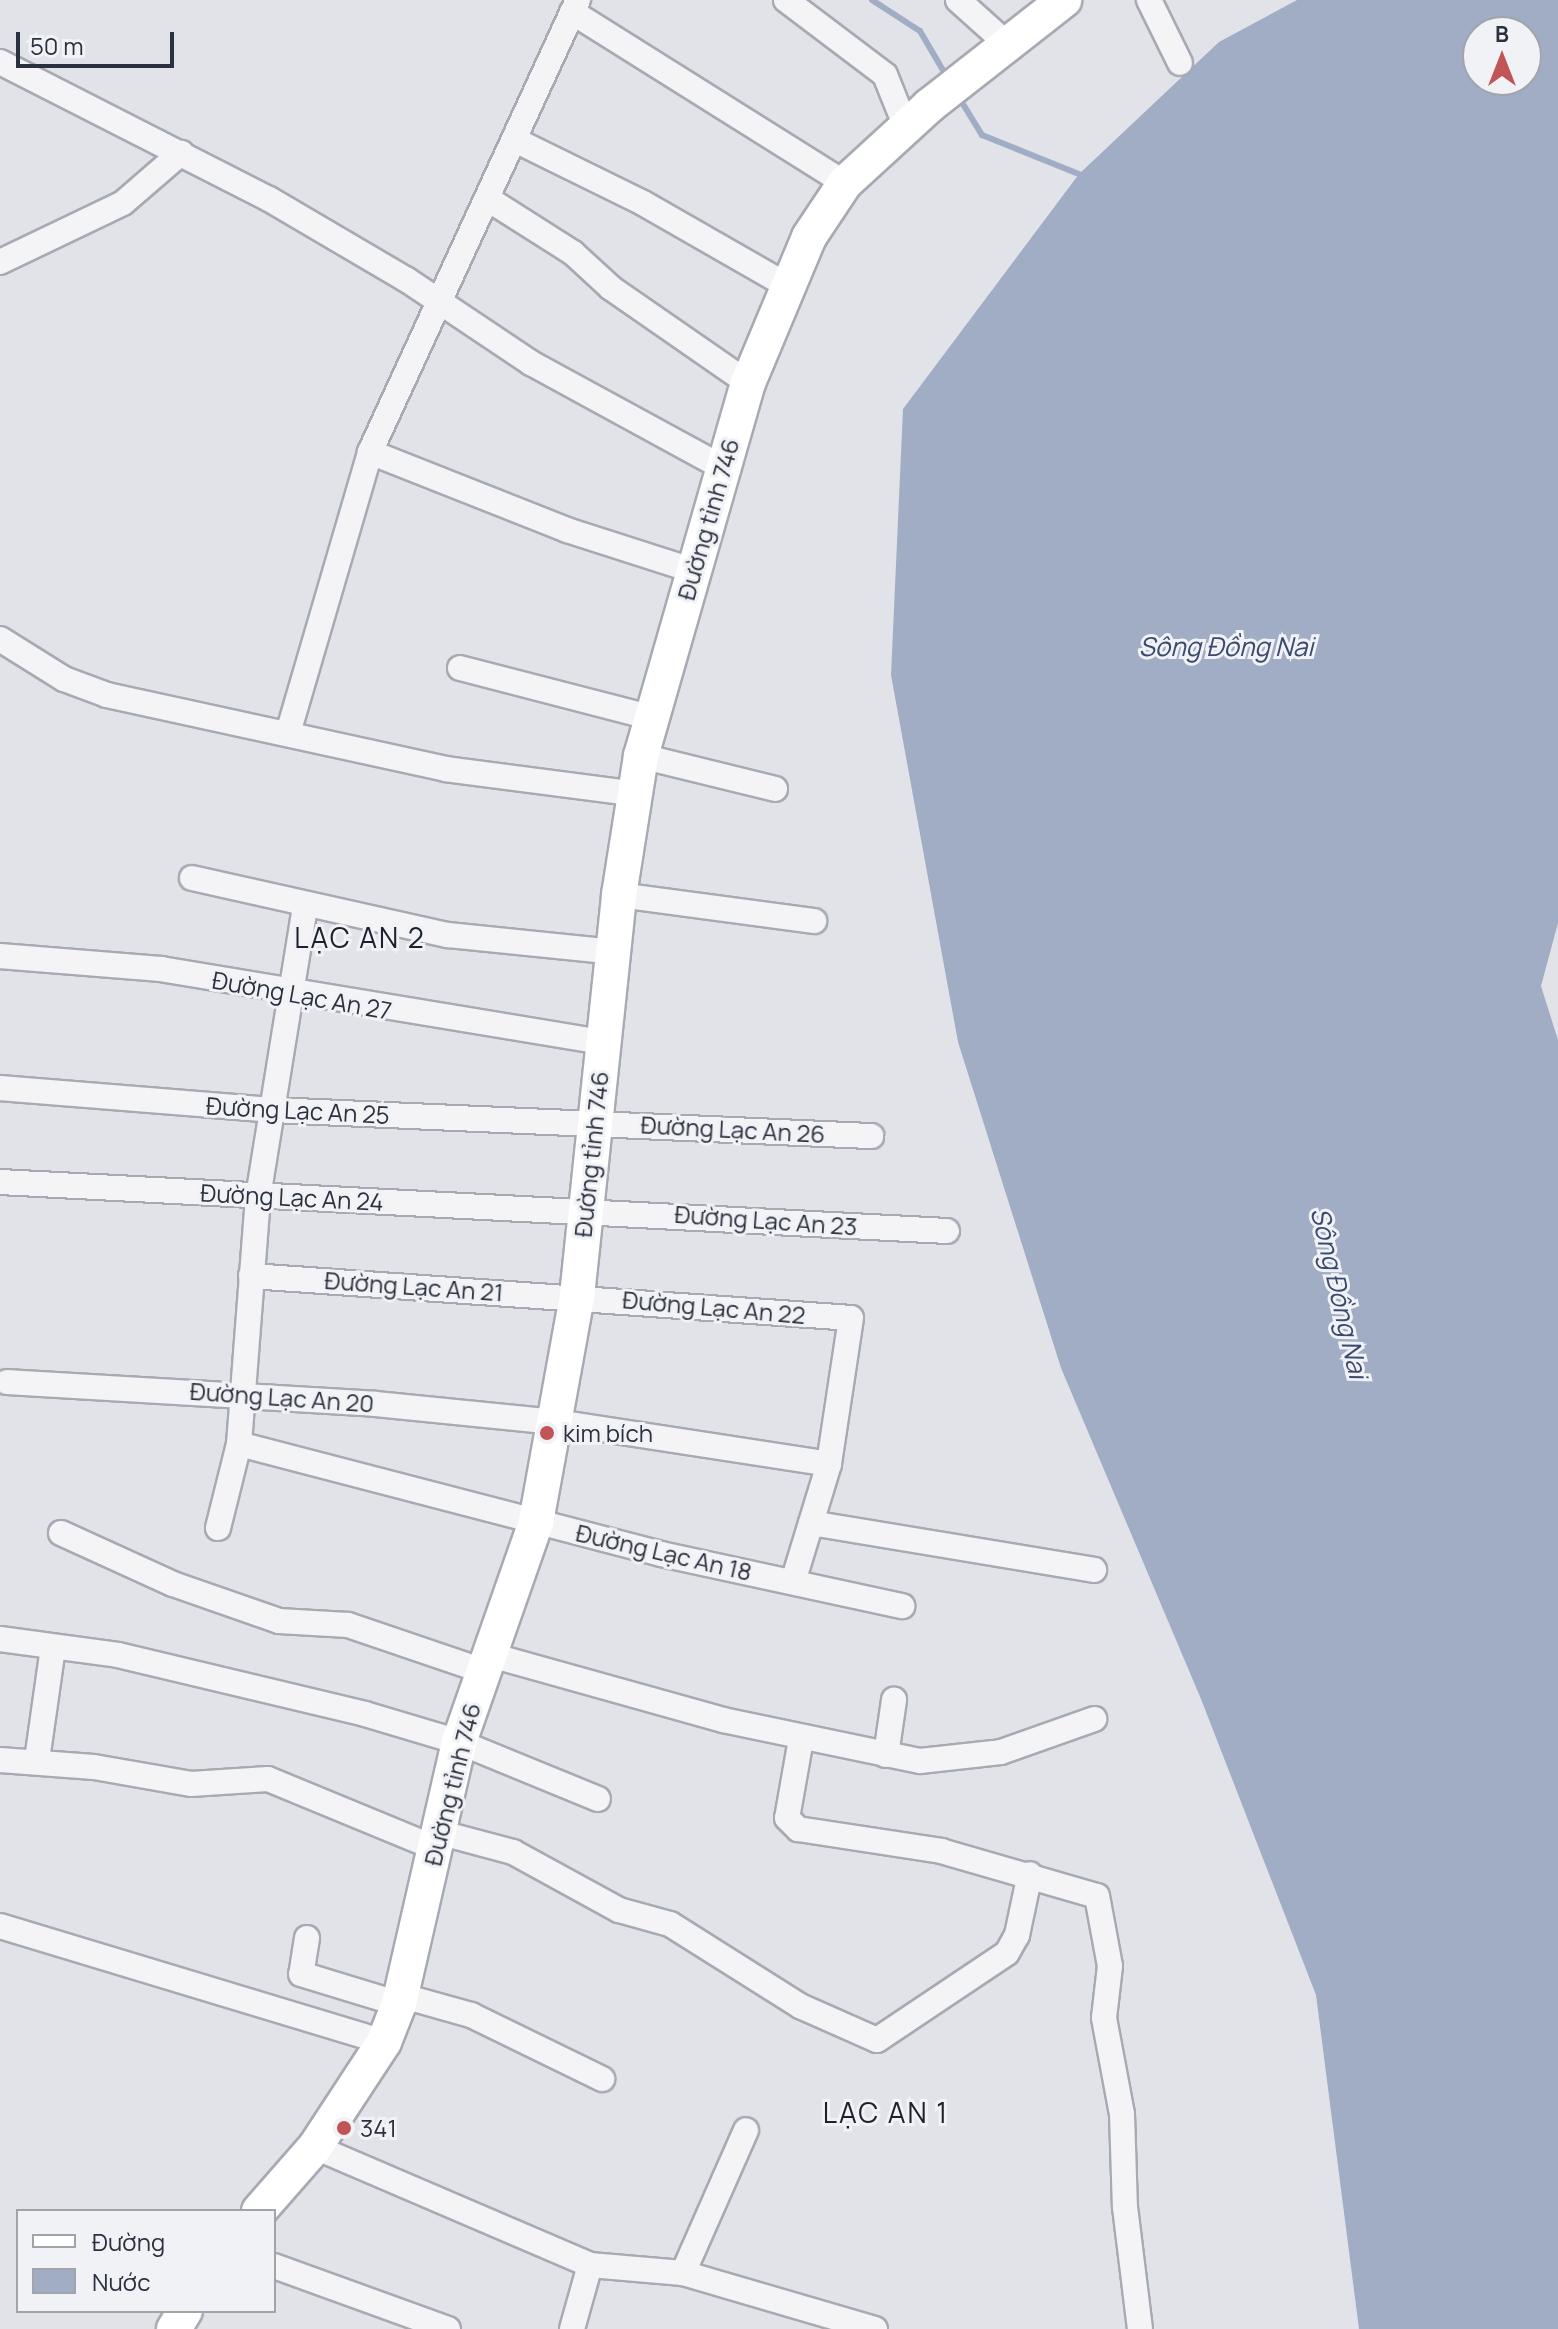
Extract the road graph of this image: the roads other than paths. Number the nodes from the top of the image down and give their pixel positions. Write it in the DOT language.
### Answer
graph roads {
  1 [pos="786,0"];
  2 [pos="958,0"];
  3 [pos="1064,0"];
  4 [pos="1149,0"];
  5 [pos="575,6"];
  6 [pos="998,50"];
  7 [pos="0,62"];
  8 [pos="1180,63"];
  9 [pos="917,116"];
  10 [pos="517,141"];
  11 [pos="181,153"];
  12 [pos="845,183"];
  13 [pos="488,199"];
  14 [pos="0,262"];
  15 [pos="788,286"];
  16 [pos="437,301"];
  17 [pos="748,383"];
  18 [pos="370,452"];
  19 [pos="722,467"];
  20 [pos="695,571"];
  21 [pos="0,639"];
  22 [pos="460,668"];
  23 [pos="649,717"];
  24 [pos="288,733"];
  25 [pos="641,756"];
  26 [pos="775,789"];
  27 [pos="638,794"];
  28 [pos="192,878"];
  29 [pos="619,895"];
  30 [pos="305,906"];
  31 [pos="814,921"];
  32 [pos="614,952"];
  33 [pos="0,956"];
  34 [pos="287,993"];
  35 [pos="602,1042"];
  36 [pos="0,1088"];
  37 [pos="272,1110"];
  38 [pos="596,1122"];
  39 [pos="871,1136"];
  40 [pos="0,1182"];
  41 [pos="258,1197"];
  42 [pos="585,1209"];
  43 [pos="947,1231"];
  44 [pos="251,1276"];
  45 [pos="577,1296"];
  46 [pos="7,1382"];
  47 [pos="241,1394"];
  48 [pos="556,1422"];
  49 [pos="239,1444"];
  50 [pos="829,1464"];
  51 [pos="536,1522"];
  52 [pos="811,1523"];
  53 [pos="218,1528"];
  54 [pos="61,1533"];
  55 [pos="1094,1570"];
  56 [pos="793,1582"];
  57 [pos="902,1606"];
  58 [pos="0,1639"];
  59 [pos="53,1647"];
  60 [pos="485,1662"];
  61 [pos="894,1700"];
  62 [pos="1094,1719"];
  63 [pos="801,1739"];
  64 [pos="459,1742"];
  65 [pos="886,1755"];
  66 [pos="0,1760"];
  67 [pos="37,1760"];
  68 [pos="598,1799"];
  69 [pos="436,1840"];
  70 [pos="1030,1874"];
  71 [pos="0,1926"];
  72 [pos="307,1938"];
  73 [pos="401,2000"];
  74 [pos="384,2042"];
  75 [pos="602,2079"];
  76 [pos="746,2130"];
  77 [pos="315,2147"];
  78 [pos="261,2209"];
  79 [pos="590,2265"];
  80 [pos="276,2267"];
  81 [pos="683,2273"];
  82 [pos="448,2329"];
  83 [pos="572,2329"];
  84 [pos="875,2329"];
  85 [pos="1140,2329"];
  1 -- 9 [label="street"];
  2 -- 6 [label="street"];
  3 -- 6 [label="main road"];
  4 -- 8 [label="street"];
  5 -- 10 [label="street"];
  5 -- 12 [label="street"];
  6 -- 9 [label="main road, Đường tỉnh 746"];
  7 -- 11 [label="street"];
  9 -- 12 [label="main road, Đường tỉnh 746"];
  10 -- 13 [label="street"];
  10 -- 15 [label="street"];
  11 -- 14 [label="street"];
  11 -- 16 [label="street"];
  12 -- 15 [label="main road, Đường tỉnh 746"];
  13 -- 16 [label="street"];
  13 -- 17 [label="street"];
  15 -- 17 [label="main road, Đường tỉnh 746"];
  16 -- 18 [label="street"];
  16 -- 19 [label="street"];
  17 -- 19 [label="main road, Đường tỉnh 746"];
  18 -- 20 [label="street"];
  18 -- 24 [label="street"];
  19 -- 20 [label="main road, Đường tỉnh 746"];
  20 -- 23 [label="main road, Đường tỉnh 746"];
  21 -- 24 [label="street"];
  22 -- 23 [label="street"];
  23 -- 25 [label="main road, Đường tỉnh 746"];
  24 -- 27 [label="street"];
  25 -- 26 [label="street"];
  25 -- 27 [label="main road, Đường tỉnh 746"];
  27 -- 29 [label="main road, Đường tỉnh 746"];
  28 -- 30 [label="street"];
  29 -- 31 [label="street"];
  29 -- 32 [label="main road, Đường tỉnh 746"];
  30 -- 32 [label="street"];
  30 -- 34 [label="street"];
  32 -- 35 [label="main road, Đường tỉnh 746"];
  33 -- 34 [label="street, Đường Lạc An 27"];
  34 -- 35 [label="street, Đường Lạc An 27"];
  34 -- 37 [label="street"];
  35 -- 38 [label="main road, Đường tỉnh 746"];
  36 -- 37 [label="street, Đường Lạc An 25"];
  37 -- 38 [label="street, Đường Lạc An 25"];
  37 -- 41 [label="street"];
  38 -- 39 [label="street, Đường Lạc An 26"];
  38 -- 42 [label="main road, Đường tỉnh 746"];
  40 -- 41 [label="street, Đường Lạc An 24"];
  41 -- 42 [label="street, Đường Lạc An 24"];
  41 -- 44 [label="street"];
  42 -- 43 [label="street, Đường Lạc An 23"];
  42 -- 45 [label="main road, Đường tỉnh 746"];
  44 -- 45 [label="street, Đường Lạc An 21"];
  44 -- 47 [label="street"];
  45 -- 48 [label="main road, Đường tỉnh 746"];
  45 -- 50 [label="street, Đường Lạc An 22"];
  46 -- 47 [label="street, Đường Lạc An 20"];
  47 -- 48 [label="street, Đường Lạc An 20"];
  47 -- 49 [label="street"];
  48 -- 50 [label="street, Đường Lạc An 20"];
  48 -- 51 [label="main road, Đường tỉnh 746"];
  49 -- 51 [label="street, Đường Lạc An 18"];
  49 -- 53 [label="street"];
  50 -- 52 [label="street"];
  51 -- 56 [label="street, Đường Lạc An 18"];
  51 -- 60 [label="main road, Đường tỉnh 746"];
  52 -- 55 [label="street"];
  52 -- 56 [label="street"];
  54 -- 60 [label="street"];
  56 -- 57 [label="street, Đường Lạc An 18"];
  58 -- 59 [label="street"];
  59 -- 64 [label="street"];
  59 -- 67 [label="street"];
  60 -- 63 [label="street"];
  60 -- 64 [label="main road, Đường tỉnh 746"];
  61 -- 65 [label="street"];
  62 -- 65 [label="street"];
  63 -- 65 [label="street"];
  63 -- 70 [label="street"];
  64 -- 68 [label="street"];
  64 -- 69 [label="main road, Đường tỉnh 746"];
  66 -- 67 [label="street"];
  67 -- 69 [label="street"];
  69 -- 70 [label="street"];
  69 -- 73 [label="main road, Đường tỉnh 746"];
  70 -- 85 [label="street"];
  71 -- 74 [label="street"];
  72 -- 73 [label="street"];
  73 -- 74 [label="main road, Đường tỉnh 746"];
  73 -- 75 [label="street"];
  74 -- 77 [label="main road, Đường tỉnh 746"];
  76 -- 81 [label="street"];
  77 -- 78 [label="main road, Đường tỉnh 746"];
  77 -- 79 [label="street"];
  79 -- 81 [label="street"];
  79 -- 83 [label="street"];
  80 -- 82 [label="street"];
  81 -- 84 [label="street"];
}
